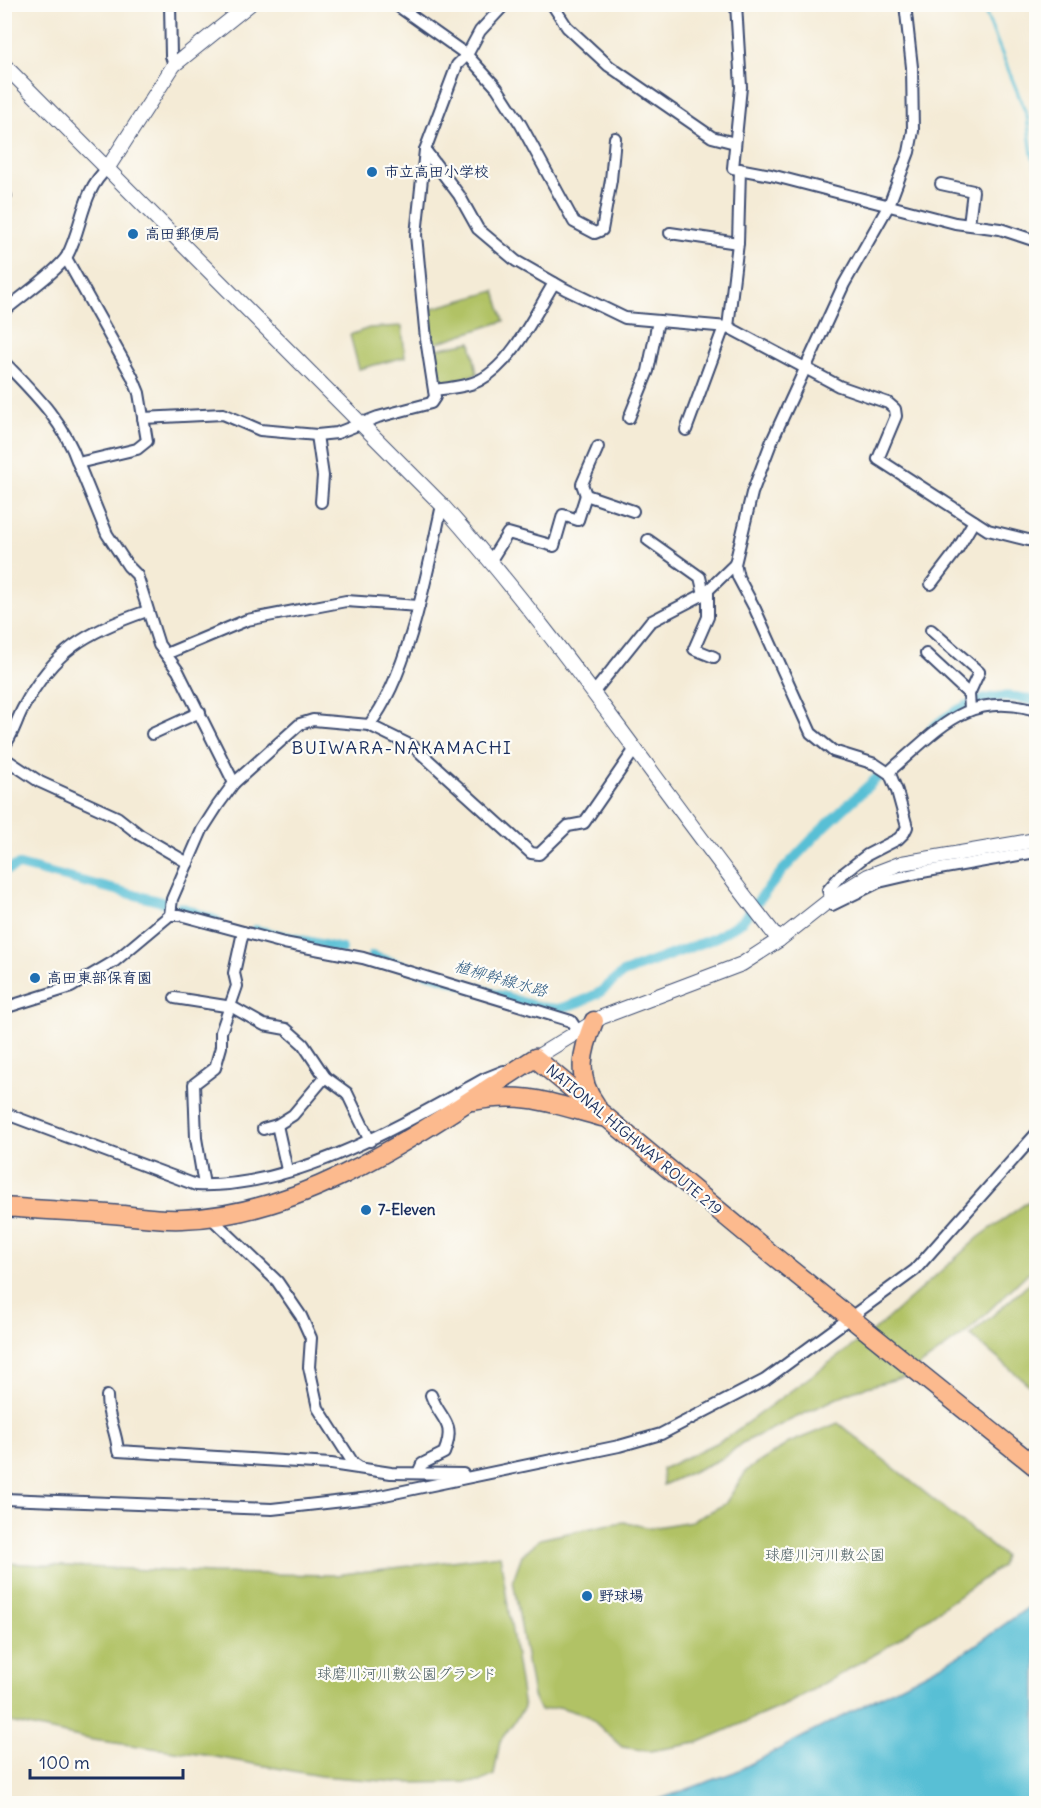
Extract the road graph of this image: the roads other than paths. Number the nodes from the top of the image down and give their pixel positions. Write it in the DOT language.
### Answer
graph roads {
  1 [pos="170,4"];
  2 [pos="250,4"];
  3 [pos="395,4"];
  4 [pos="505,4"];
  5 [pos="552,4"];
  6 [pos="736,4"];
  7 [pos="905,4"];
  8 [pos="467,55"];
  9 [pos="4,65"];
  10 [pos="174,65"];
  11 [pos="615,138"];
  12 [pos="735,143"];
  13 [pos="426,150"];
  14 [pos="107,169"];
  15 [pos="741,169"];
  16 [pos="941,184"];
  17 [pos="889,205"];
  18 [pos="969,224"];
  19 [pos="670,233"];
  20 [pos="1036,241"];
  21 [pos="738,243"];
  22 [pos="66,258"];
  23 [pos="554,283"];
  24 [pos="4,311"];
  25 [pos="658,321"];
  26 [pos="726,327"];
  27 [pos="4,362"];
  28 [pos="806,369"];
  29 [pos="434,390"];
  30 [pos="143,418"];
  31 [pos="629,418"];
  32 [pos="363,425"];
  33 [pos="686,430"];
  34 [pos="317,435"];
  35 [pos="598,447"];
  36 [pos="78,463"];
  37 [pos="586,495"];
  38 [pos="321,502"];
  39 [pos="442,505"];
  40 [pos="633,511"];
  41 [pos="974,521"];
  42 [pos="648,540"];
  43 [pos="1036,542"];
  44 [pos="490,560"];
  45 [pos="735,564"];
  46 [pos="931,584"];
  47 [pos="706,592"];
  48 [pos="419,606"];
  49 [pos="147,611"];
  50 [pos="931,630"];
  51 [pos="166,654"];
  52 [pos="926,654"];
  53 [pos="714,657"];
  54 [pos="594,692"];
  55 [pos="969,703"];
  56 [pos="1036,710"];
  57 [pos="200,712"];
  58 [pos="369,725"];
  59 [pos="152,734"];
  60 [pos="4,746"];
  61 [pos="635,749"];
  62 [pos="4,758"];
  63 [pos="890,774"];
  64 [pos="234,783"];
  65 [pos="1036,840"];
  66 [pos="1036,852"];
  67 [pos="188,863"];
  68 [pos="831,899"];
  69 [pos="170,915"];
  70 [pos="809,917"];
  71 [pos="243,932"];
  72 [pos="779,940"];
  73 [pos="175,998"];
  74 [pos="232,1006"];
  75 [pos="4,1008"];
  76 [pos="594,1021"];
  77 [pos="577,1030"];
  78 [pos="535,1058"];
  79 [pos="326,1077"];
  80 [pos="465,1102"];
  81 [pos="4,1113"];
  82 [pos="606,1118"];
  83 [pos="277,1125"];
  84 [pos="263,1129"];
  85 [pos="1036,1134"];
  86 [pos="370,1141"];
  87 [pos="287,1170"];
  88 [pos="204,1185"];
  89 [pos="4,1207"];
  90 [pos="209,1216"];
  91 [pos="854,1320"];
  92 [pos="431,1395"];
  93 [pos="107,1396"];
  94 [pos="1036,1467"];
  95 [pos="360,1468"];
  96 [pos="418,1473"];
  97 [pos="475,1476"];
  98 [pos="4,1499"];
  1 -- 10 [label="street"];
  2 -- 10 [label="street"];
  3 -- 8 [label="street"];
  4 -- 8 [label="street"];
  5 -- 12 [label="street"];
  6 -- 12 [label="street"];
  7 -- 17 [label="street"];
  8 -- 11 [label="street"];
  8 -- 13 [label="street"];
  9 -- 14 [label="street"];
  10 -- 14 [label="street"];
  12 -- 15 [label="street"];
  13 -- 23 [label="street"];
  13 -- 29 [label="street"];
  14 -- 22 [label="street"];
  14 -- 32 [label="street"];
  15 -- 17 [label="street"];
  15 -- 21 [label="street"];
  16 -- 18 [label="street"];
  17 -- 18 [label="street"];
  17 -- 28 [label="street"];
  18 -- 20 [label="street"];
  19 -- 21 [label="street"];
  21 -- 26 [label="street"];
  22 -- 24 [label="street"];
  22 -- 30 [label="street"];
  23 -- 25 [label="street"];
  23 -- 29 [label="street"];
  25 -- 26 [label="street"];
  25 -- 31 [label="street"];
  26 -- 28 [label="street"];
  26 -- 33 [label="street"];
  27 -- 36 [label="street"];
  28 -- 41 [label="street"];
  28 -- 45 [label="street"];
  29 -- 32 [label="street"];
  30 -- 34 [label="street"];
  30 -- 36 [label="street"];
  32 -- 34 [label="street"];
  32 -- 39 [label="street"];
  34 -- 38 [label="street"];
  35 -- 37 [label="street"];
  36 -- 49 [label="street"];
  37 -- 40 [label="street"];
  37 -- 44 [label="street"];
  39 -- 44 [label="street"];
  39 -- 48 [label="street"];
  41 -- 43 [label="street"];
  41 -- 46 [label="street"];
  42 -- 47 [label="street"];
  44 -- 54 [label="street"];
  45 -- 47 [label="street"];
  45 -- 63 [label="street"];
  47 -- 53 [label="street"];
  47 -- 54 [label="street"];
  48 -- 51 [label="street"];
  48 -- 58 [label="street"];
  49 -- 51 [label="street"];
  49 -- 60 [label="street"];
  50 -- 55 [label="street"];
  51 -- 57 [label="street"];
  52 -- 55 [label="street"];
  54 -- 61 [label="street"];
  55 -- 56 [label="street"];
  55 -- 63 [label="street"];
  57 -- 59 [label="street"];
  57 -- 64 [label="street"];
  58 -- 61 [label="street"];
  58 -- 64 [label="street"];
  61 -- 72 [label="street"];
  62 -- 67 [label="street"];
  63 -- 68 [label="street"];
  64 -- 67 [label="street"];
  65 -- 68 [label="street"];
  66 -- 70 [label="street"];
  67 -- 69 [label="street"];
  68 -- 70 [label="street"];
  69 -- 71 [label="street"];
  69 -- 75 [label="street"];
  70 -- 72 [label="street"];
  71 -- 74 [label="street"];
  71 -- 77 [label="street"];
  72 -- 76 [label="street"];
  73 -- 74 [label="street"];
  74 -- 79 [label="street"];
  74 -- 88 [label="street"];
  76 -- 77 [label="street"];
  76 -- 82 [label="highway"];
  77 -- 78 [label="street"];
  78 -- 80 [label="highway, NATIONAL HIGHWAY ROUTE 219"];
  78 -- 82 [label="highway, NATIONAL HIGHWAY ROUTE 219"];
  78 -- 86 [label="street"];
  79 -- 83 [label="street"];
  79 -- 86 [label="street"];
  80 -- 82 [label="highway"];
  80 -- 90 [label="highway, NATIONAL HIGHWAY ROUTE 219"];
  81 -- 88 [label="street"];
  82 -- 91 [label="highway, NATIONAL HIGHWAY ROUTE 219"];
  83 -- 84 [label="street"];
  83 -- 87 [label="street"];
  85 -- 91 [label="street"];
  86 -- 87 [label="street"];
  87 -- 88 [label="street"];
  89 -- 90 [label="highway, NATIONAL HIGHWAY ROUTE 219"];
  90 -- 95 [label="street"];
  91 -- 94 [label="highway, NATIONAL HIGHWAY ROUTE 219"];
  91 -- 97 [label="street"];
  92 -- 96 [label="street"];
  93 -- 95 [label="street"];
  95 -- 96 [label="street"];
  96 -- 97 [label="street"];
  97 -- 98 [label="street"];
}
